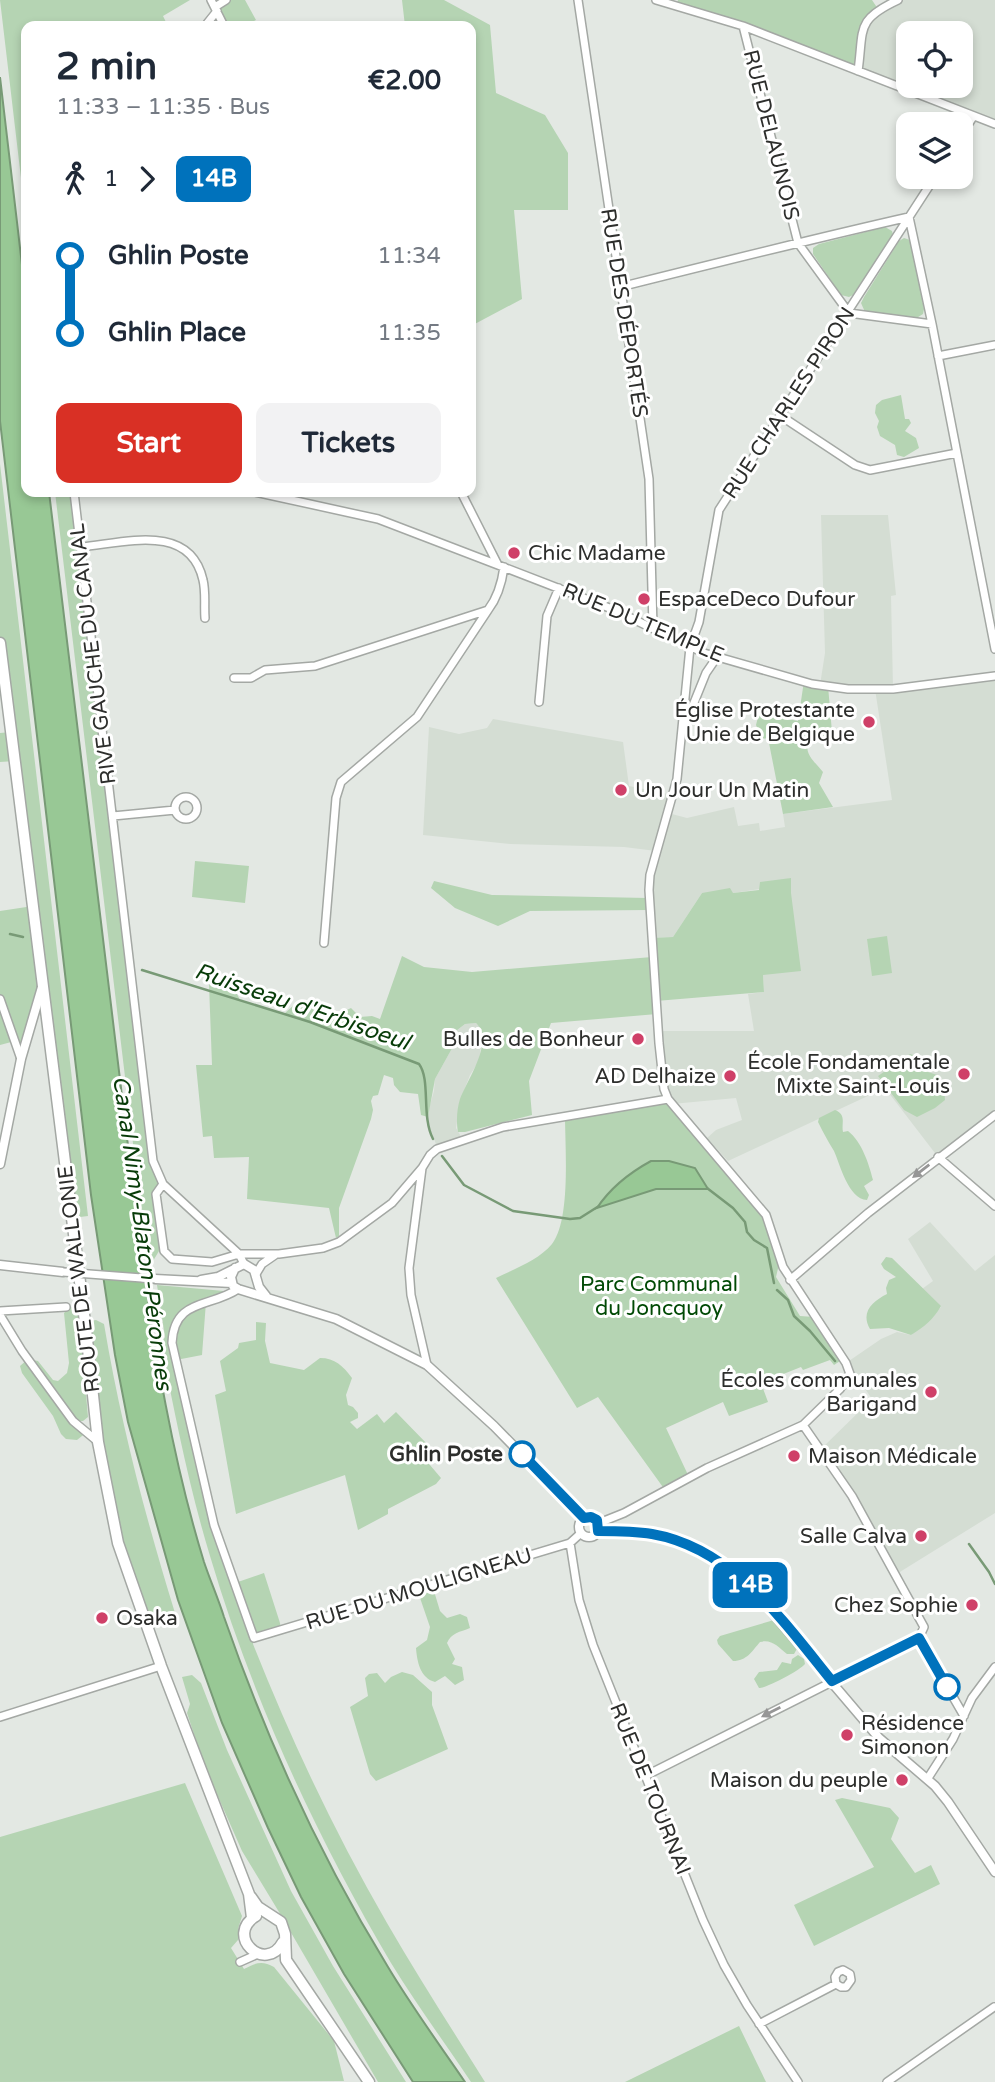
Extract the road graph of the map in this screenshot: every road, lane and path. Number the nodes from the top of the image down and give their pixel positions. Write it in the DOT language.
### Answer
graph roads {
  1 [pos="226,0"];
  2 [pos="578,0"];
  3 [pos="656,0"];
  4 [pos="898,0"];
  5 [pos="214,6"];
  6 [pos="743,26"];
  7 [pos="858,71"];
  8 [pos="960,112"];
  9 [pos="973,117"];
  10 [pos="995,121"];
  11 [pos="927,189"];
  12 [pos="909,217"];
  13 [pos="799,243"];
  14 [pos="620,287"];
  15 [pos="849,313"];
  16 [pos="932,324"];
  17 [pos="995,345"];
  18 [pos="938,356"];
  19 [pos="781,416"];
  20 [pos="957,453"];
  21 [pos="75,497"];
  22 [pos="277,497"];
  23 [pos="464,497"];
  24 [pos="81,547"];
  25 [pos="501,566"];
  26 [pos="559,588"];
  27 [pos="488,610"];
  28 [pos="205,618"];
  29 [pos="653,627"];
  30 [pos="0,643"];
  31 [pos="690,647"];
  32 [pos="995,649"];
  33 [pos="1,655"];
  34 [pos="717,657"];
  35 [pos="995,677"];
  36 [pos="234,678"];
  37 [pos="539,702"];
  38 [pos="682,732"];
  39 [pos="175,810"];
  40 [pos="113,816"];
  41 [pos="324,943"];
  42 [pos="43,983"];
  43 [pos="0,999"];
  44 [pos="21,1059"];
  45 [pos="668,1099"];
  46 [pos="995,1115"];
  47 [pos="938,1157"];
  48 [pos="0,1164"];
  49 [pos="422,1168"];
  50 [pos="163,1184"];
  51 [pos="995,1206"];
  52 [pos="239,1254"];
  53 [pos="279,1254"];
  54 [pos="244,1264"];
  55 [pos="0,1265"];
  56 [pos="235,1268"];
  57 [pos="63,1272"];
  58 [pos="256,1276"];
  59 [pos="155,1279"];
  60 [pos="201,1280"];
  61 [pos="790,1280"];
  62 [pos="239,1288"];
  63 [pos="267,1297"];
  64 [pos="66,1307"];
  65 [pos="0,1313"];
  66 [pos="426,1365"];
  67 [pos="803,1425"];
  68 [pos="98,1441"];
  69 [pos="584,1518"];
  70 [pos="599,1527"];
  71 [pos="581,1533"];
  72 [pos="570,1543"];
  73 [pos="919,1638"];
  74 [pos="162,1666"];
  75 [pos="995,1667"];
  76 [pos="832,1681"];
  77 [pos="964,1716"];
  78 [pos="0,1717"];
  79 [pos="645,1776"];
  80 [pos="928,1778"];
  81 [pos="995,1872"];
  82 [pos="249,1894"];
  83 [pos="270,1915"];
  84 [pos="252,1918"];
  85 [pos="284,1940"];
  86 [pos="257,1952"];
  87 [pos="293,1973"];
  88 [pos="836,1984"];
  89 [pos="993,2005"];
  90 [pos="759,2024"];
  91 [pos="369,2082"];
  92 [pos="798,2082"];
  93 [pos="887,2082"];
  1 -- 5 [label="street"];
  2 -- 14 [label="street, RUE DES DÉPORTÉS"];
  3 -- 6 [label="street"];
  4 -- 7 [label="street"];
  6 -- 7 [label="street"];
  6 -- 13 [label="street, RUE DELAUNOIS"];
  7 -- 8 [label="street"];
  9 -- 10 [label="street"];
  11 -- 12 [label="street, RUE CHARLES PIRON"];
  12 -- 13 [label="street"];
  12 -- 15 [label="street, RUE CHARLES PIRON"];
  12 -- 16 [label="street"];
  13 -- 14 [label="street"];
  13 -- 15 [label="street"];
  14 -- 29 [label="street, RUE DES DÉPORTÉS"];
  15 -- 16 [label="street"];
  15 -- 19 [label="street, RUE CHARLES PIRON"];
  16 -- 18 [label="street"];
  17 -- 18 [label="street"];
  18 -- 20 [label="street"];
  19 -- 20 [label="street"];
  19 -- 31 [label="street, RUE CHARLES PIRON"];
  20 -- 32 [label="street"];
  21 -- 24 [label="street, RIVE GAUCHE DU CANAL"];
  22 -- 25 [label="street, RUE DU TEMPLE"];
  23 -- 25 [label="street"];
  24 -- 28 [label="street"];
  24 -- 40 [label="street, RIVE GAUCHE DU CANAL"];
  25 -- 26 [label="street, RUE DU TEMPLE"];
  25 -- 27 [label="street"];
  26 -- 29 [label="street, RUE DU TEMPLE"];
  26 -- 37 [label="street"];
  27 -- 36 [label="street"];
  27 -- 41 [label="street"];
  29 -- 31 [label="street, RUE DU TEMPLE"];
  30 -- 33 [label="main road, ROUTE DE WALLONIE"];
  31 -- 34 [label="street, RUE DU TEMPLE"];
  31 -- 38 [label="street, RUE CHARLES PIRON"];
  33 -- 42 [label="main road, ROUTE DE WALLONIE"];
  34 -- 35 [label="street, RUE DU TEMPLE"];
  34 -- 38 [label="street"];
  38 -- 45 [label="street, RUE CHARLES PIRON"];
  39 -- 40 [label="street, RIVE GAUCHE DU CANAL"];
  40 -- 50 [label="street, RIVE GAUCHE DU CANAL"];
  42 -- 44 [label="street"];
  42 -- 68 [label="main road, ROUTE DE WALLONIE"];
  43 -- 44 [label="street"];
  44 -- 48 [label="street"];
  45 -- 49 [label="street"];
  45 -- 61 [label="street"];
  46 -- 47 [label="street"];
  47 -- 51 [label="street"];
  47 -- 61 [label="street, one-way"];
  49 -- 53 [label="street"];
  49 -- 66 [label="street"];
  50 -- 52 [label="street, RIVE GAUCHE DU CANAL"];
  50 -- 52 [label="street, RIVE GAUCHE DU CANAL"];
  52 -- 53 [label="street"];
  52 -- 54 [label="street, RIVE GAUCHE DU CANAL"];
  53 -- 58 [label="street"];
  54 -- 56 [label="street"];
  54 -- 58 [label="street"];
  55 -- 57 [label="street"];
  56 -- 60 [label="street"];
  56 -- 62 [label="street"];
  57 -- 59 [label="street, bridge"];
  58 -- 62 [label="street"];
  58 -- 63 [label="street"];
  59 -- 60 [label="street"];
  60 -- 62 [label="street"];
  61 -- 67 [label="street"];
  62 -- 63 [label="street"];
  62 -- 72 [label="street, RUE DU MOULIGNEAU"];
  63 -- 66 [label="street"];
  64 -- 65 [label="street"];
  65 -- 68 [label="street"];
  66 -- 69 [label="street"];
  67 -- 70 [label="street"];
  67 -- 73 [label="street"];
  68 -- 74 [label="main road, ROUTE DE WALLONIE"];
  69 -- 70 [label="street"];
  69 -- 71 [label="street"];
  70 -- 71 [label="street"];
  70 -- 76 [label="street"];
  71 -- 72 [label="street, RUE DU MOULIGNEAU"];
  72 -- 79 [label="street, RUE DE TOURNAI"];
  73 -- 76 [label="street"];
  73 -- 77 [label="street"];
  74 -- 78 [label="street"];
  74 -- 82 [label="main road, ROUTE DE WALLONIE"];
  75 -- 77 [label="street"];
  76 -- 79 [label="street, one-way"];
  76 -- 80 [label="street"];
  77 -- 80 [label="street"];
  79 -- 90 [label="street, RUE DE TOURNAI"];
  80 -- 81 [label="street"];
  82 -- 83 [label="main road"];
  82 -- 84 [label="main road"];
  83 -- 84 [label="main road"];
  83 -- 85 [label="main road"];
  84 -- 86 [label="main road"];
  85 -- 86 [label="main road"];
  85 -- 87 [label="main road"];
  86 -- 87 [label="main road"];
  87 -- 91 [label="main road"];
  88 -- 90 [label="street"];
  89 -- 93 [label="street"];
  90 -- 92 [label="street, RUE DE TOURNAI"];
}
